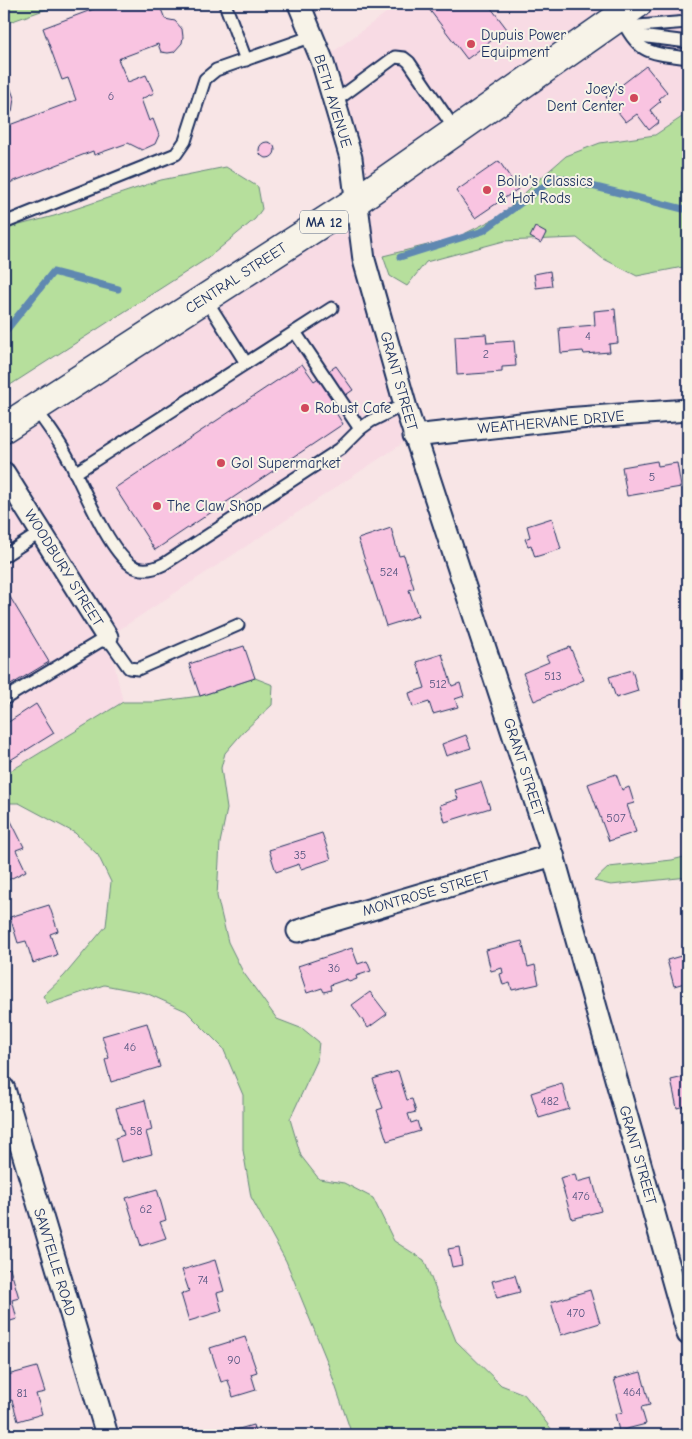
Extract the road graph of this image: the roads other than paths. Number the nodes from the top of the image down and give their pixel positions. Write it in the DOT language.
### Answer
graph roads {
  1 [pos="225,4"];
  2 [pos="300,4"];
  3 [pos="628,10"];
  4 [pos="688,22"];
  5 [pos="313,36"];
  6 [pos="688,42"];
  7 [pos="688,58"];
  8 [pos="246,60"];
  9 [pos="334,102"];
  10 [pos="456,131"];
  11 [pos="356,201"];
  12 [pos="4,223"];
  13 [pos="204,298"];
  14 [pos="332,308"];
  15 [pos="295,332"];
  16 [pos="246,363"];
  17 [pos="405,404"];
  18 [pos="35,408"];
  19 [pos="688,410"];
  20 [pos="4,428"];
  21 [pos="360,429"];
  22 [pos="414,436"];
  23 [pos="4,472"];
  24 [pos="75,473"];
  25 [pos="41,532"];
  26 [pos="4,556"];
  27 [pos="238,625"];
  28 [pos="107,637"];
  29 [pos="4,699"];
  30 [pos="553,856"];
  31 [pos="298,931"];
  32 [pos="4,1089"];
  33 [pos="688,1334"];
  34 [pos="107,1435"];
  1 -- 8 [label="lane"];
  2 -- 5 [label="street, BETH AVENUE"];
  3 -- 4 [label="lane"];
  3 -- 6 [label="lane"];
  3 -- 7 [label="lane"];
  3 -- 10 [label="main road, CENTRAL STREET / MA 12"];
  5 -- 8 [label="lane"];
  5 -- 9 [label="street, BETH AVENUE"];
  8 -- 12 [label="lane"];
  9 -- 10 [label="lane"];
  9 -- 11 [label="street, BETH AVENUE"];
  10 -- 11 [label="main road, CENTRAL STREET / MA 12"];
  11 -- 13 [label="main road, CENTRAL STREET / MA 12"];
  11 -- 17 [label="street, GRANT STREET"];
  13 -- 16 [label="lane"];
  13 -- 18 [label="main road, CENTRAL STREET / MA 12"];
  14 -- 15 [label="lane"];
  15 -- 16 [label="lane"];
  15 -- 21 [label="lane"];
  16 -- 24 [label="lane"];
  17 -- 21 [label="lane"];
  17 -- 22 [label="street, GRANT STREET"];
  18 -- 20 [label="main road, CENTRAL STREET / MA 12"];
  18 -- 24 [label="lane"];
  19 -- 22 [label="street, WEATHERVANE DRIVE"];
  21 -- 24 [label="lane"];
  22 -- 30 [label="street, GRANT STREET"];
  23 -- 25 [label="street, WOODBURY STREET"];
  25 -- 26 [label="lane"];
  25 -- 28 [label="street, WOODBURY STREET"];
  27 -- 28 [label="lane"];
  28 -- 29 [label="lane"];
  30 -- 31 [label="street, MONTROSE STREET"];
  30 -- 33 [label="street, GRANT STREET"];
  32 -- 34 [label="street, SAWTELLE ROAD"];
}
